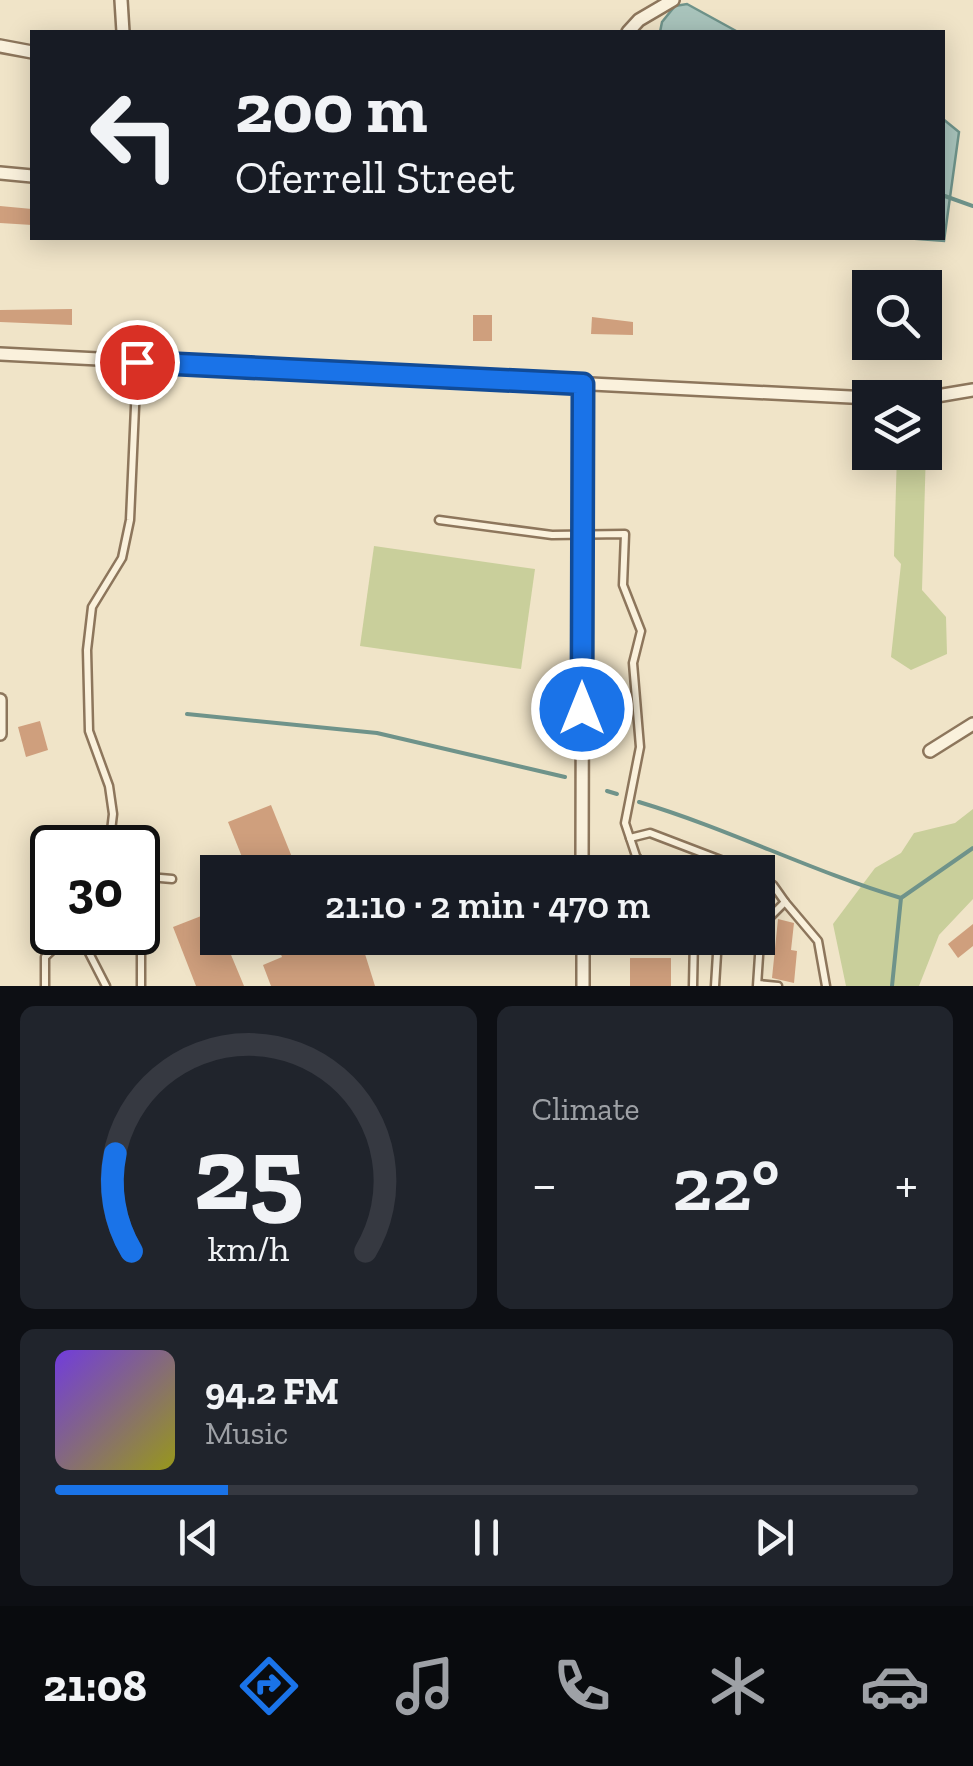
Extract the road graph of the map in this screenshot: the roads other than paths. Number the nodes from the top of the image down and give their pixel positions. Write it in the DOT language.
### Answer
graph roads {
  1 [pos="121,0"];
  2 [pos="673,0"];
  3 [pos="123,30"];
  4 [pos="630,30"];
  5 [pos="0,46"];
  6 [pos="30,52"];
  7 [pos="0,172"];
  8 [pos="30,176"];
  9 [pos="0,354"];
  10 [pos="137,362"];
  11 [pos="583,384"];
  12 [pos="973,390"];
  13 [pos="942,395"];
  14 [pos="852,397"];
  15 [pos="439,520"];
  16 [pos="584,534"];
  17 [pos="0,700"];
  18 [pos="973,724"];
  19 [pos="0,734"];
  20 [pos="930,751"];
  21 [pos="112,825"];
  22 [pos="630,838"];
  23 [pos="582,855"];
  24 [pos="639,855"];
  25 [pos="705,855"];
  26 [pos="172,879"];
  27 [pos="775,888"];
  28 [pos="785,902"];
  29 [pos="775,912"];
  30 [pos="47,955"];
  31 [pos="91,955"];
  32 [pos="582,955"];
  33 [pos="694,955"];
  34 [pos="717,955"];
  35 [pos="759,955"];
  36 [pos="758,985"];
  37 [pos="45,986"];
  38 [pos="106,986"];
  39 [pos="141,986"];
  40 [pos="583,986"];
  41 [pos="694,986"];
  42 [pos="715,986"];
  43 [pos="778,986"];
  44 [pos="826,986"];
  1 -- 3 [label="street"];
  2 -- 4 [label="street"];
  5 -- 6 [label="street"];
  7 -- 8 [label="street"];
  9 -- 10 [label="street"];
  10 -- 11 [label="street"];
  10 -- 21 [label="lane"];
  11 -- 14 [label="street"];
  11 -- 16 [label="street"];
  12 -- 13 [label="street"];
  15 -- 16 [label="lane"];
  16 -- 22 [label="lane"];
  16 -- 23 [label="street"];
  17 -- 19 [label="street"];
  18 -- 20 [label="street"];
  22 -- 24 [label="lane"];
  22 -- 25 [label="lane"];
  26 -- 39 [label="lane"];
  27 -- 28 [label="lane"];
  28 -- 29 [label="lane"];
  28 -- 44 [label="lane"];
  30 -- 37 [label="lane"];
  31 -- 38 [label="lane"];
  32 -- 40 [label="street"];
  33 -- 41 [label="lane"];
  34 -- 42 [label="lane"];
  35 -- 36 [label="lane"];
  36 -- 43 [label="lane"];
}
